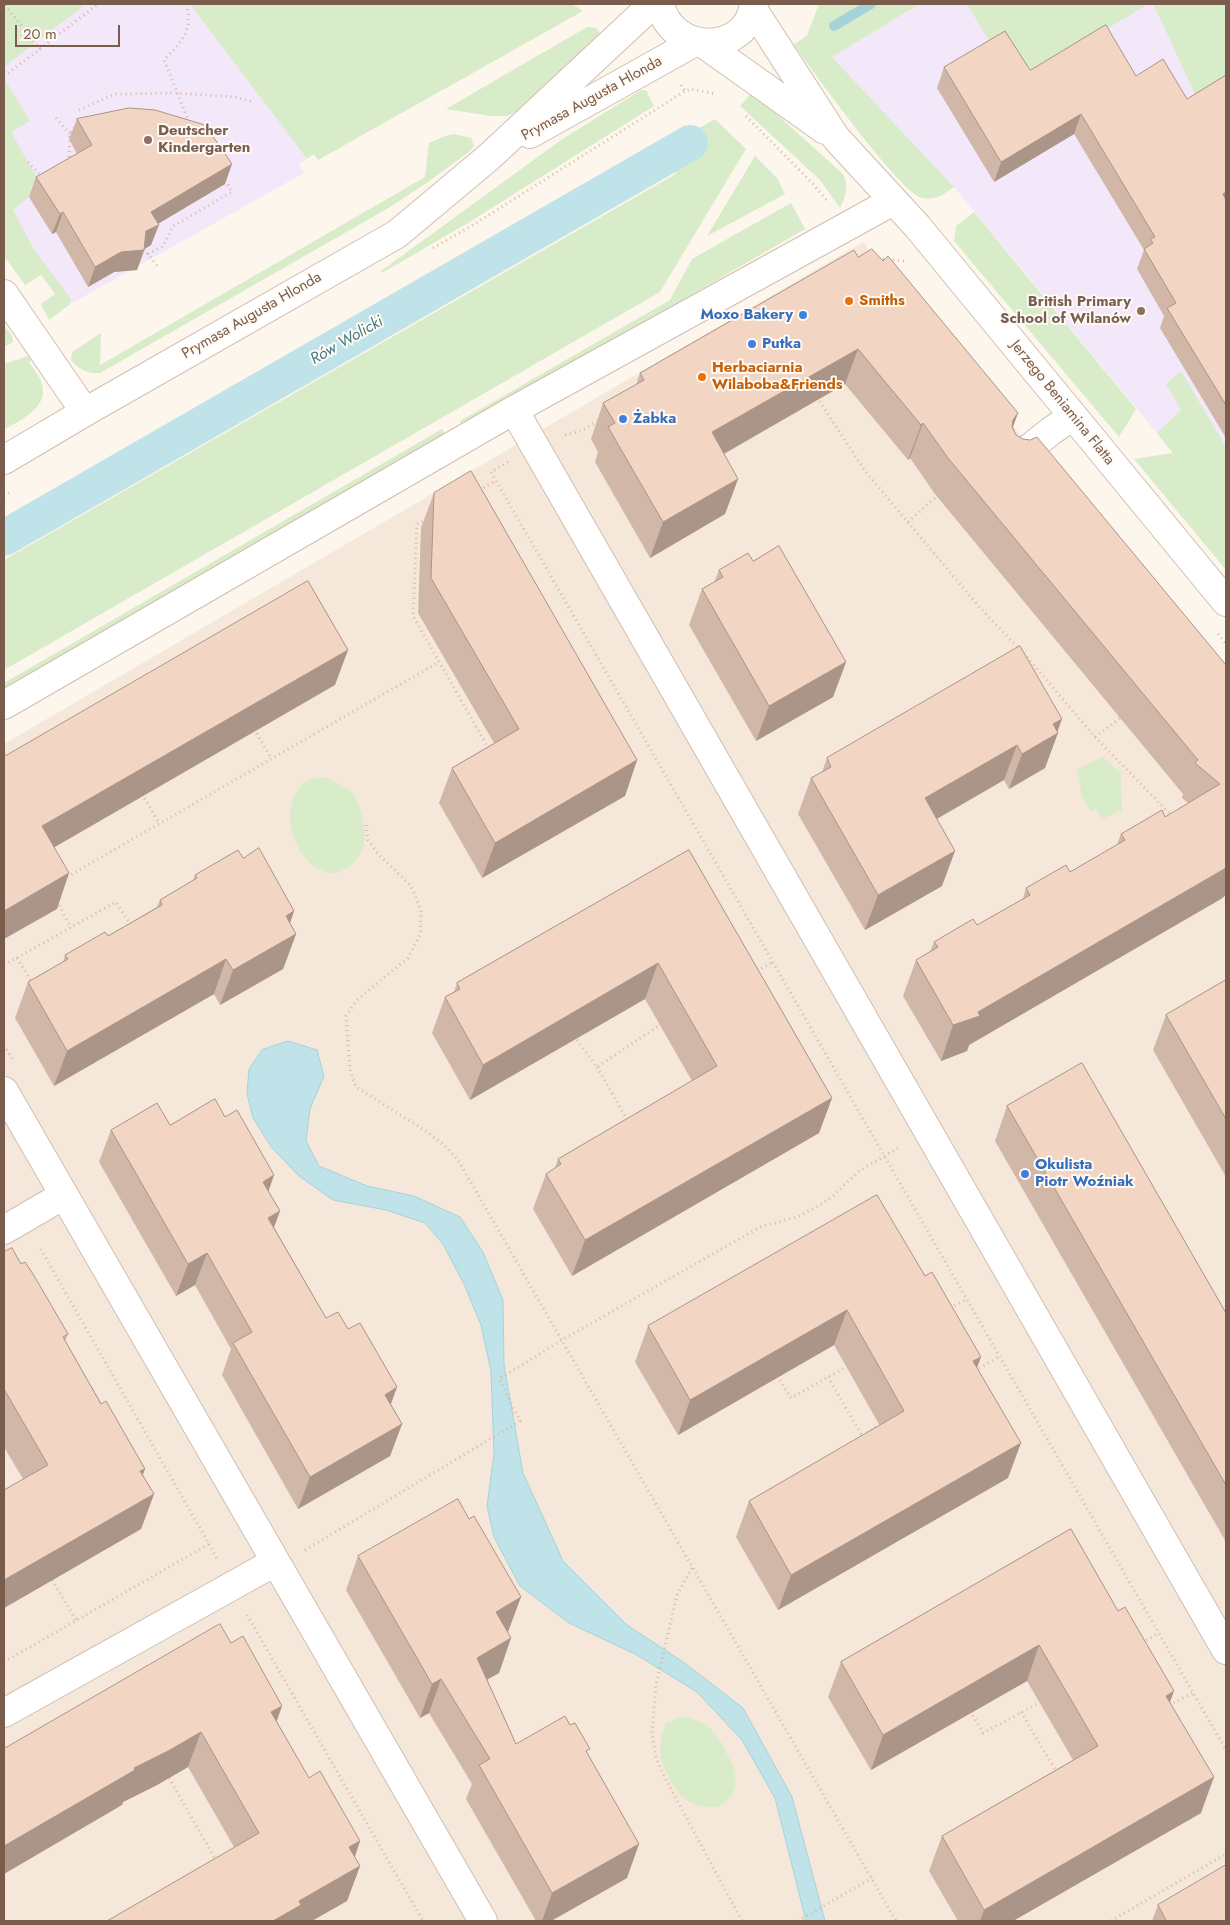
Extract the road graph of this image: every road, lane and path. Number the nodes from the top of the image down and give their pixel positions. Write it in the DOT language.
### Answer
graph roads {
  1 [pos="4,4"];
  2 [pos="98,4"];
  3 [pos="186,4"];
  4 [pos="653,4"];
  5 [pos="660,4"];
  6 [pos="754,6"];
  7 [pos="699,43"];
  8 [pos="40,49"];
  9 [pos="663,60"];
  10 [pos="4,76"];
  11 [pos="177,93"];
  12 [pos="718,94"];
  13 [pos="254,102"];
  14 [pos="79,110"];
  15 [pos="740,110"];
  16 [pos="56,118"];
  17 [pos="78,127"];
  18 [pos="193,129"];
  19 [pos="70,134"];
  20 [pos="836,138"];
  21 [pos="490,157"];
  22 [pos="28,162"];
  23 [pos="66,169"];
  24 [pos="224,176"];
  25 [pos="45,180"];
  26 [pos="893,201"];
  27 [pos="842,230"];
  28 [pos="143,250"];
  29 [pos="148,254"];
  30 [pos="157,266"];
  31 [pos="4,294"];
  32 [pos="815,394"];
  33 [pos="514,410"];
  34 [pos="85,412"];
  35 [pos="1073,416"];
  36 [pos="606,417"];
  37 [pos="534,448"];
  38 [pos="4,460"];
  39 [pos="1015,460"];
  40 [pos="496,481"];
  41 [pos="472,494"];
  42 [pos="937,496"];
  43 [pos="433,516"];
  44 [pos="908,522"];
  45 [pos="1226,602"];
  46 [pos="442,654"];
  47 [pos="437,658"];
  48 [pos="439,662"];
  49 [pos="4,706"];
  50 [pos="1124,714"];
  51 [pos="254,729"];
  52 [pos="1094,737"];
  53 [pos="490,751"];
  54 [pos="271,758"];
  55 [pos="142,794"];
  56 [pos="1178,821"];
  57 [pos="159,823"];
  58 [pos="366,825"];
  59 [pos="66,877"];
  60 [pos="53,895"];
  61 [pos="132,927"];
  62 [pos="71,928"];
  63 [pos="17,958"];
  64 [pos="773,962"];
  65 [pos="4,965"];
  66 [pos="750,975"];
  67 [pos="35,987"];
  68 [pos="660,1025"];
  69 [pos="573,1034"];
  70 [pos="596,1067"];
  71 [pos="4,1091"];
  72 [pos="634,1130"];
  73 [pos="928,1131"];
  74 [pos="885,1156"];
  75 [pos="64,1195"];
  76 [pos="14,1224"];
  77 [pos="967,1299"];
  78 [pos="943,1312"];
  79 [pos="562,1340"];
  80 [pos="1000,1356"];
  81 [pos="846,1367"];
  82 [pos="773,1370"];
  83 [pos="968,1374"];
  84 [pos="828,1377"];
  85 [pos="880,1425"];
  86 [pos="862,1436"];
  87 [pos="854,1441"];
  88 [pos="275,1562"];
  89 [pos="693,1568"];
  90 [pos="52,1580"];
  91 [pos="246,1614"];
  92 [pos="76,1620"];
  93 [pos="1159,1633"];
  94 [pos="1136,1647"];
  95 [pos="1226,1650"];
  96 [pos="4,1662"];
  97 [pos="1193,1693"];
  98 [pos="1039,1702"];
  99 [pos="967,1705"];
  100 [pos="1161,1709"];
  101 [pos="1021,1712"];
  102 [pos="4,1713"];
  103 [pos="1226,1750"];
  104 [pos="1062,1768"];
  105 [pos="1056,1771"];
  106 [pos="1048,1776"];
  107 [pos="169,1778"];
  108 [pos="1226,1854"];
  109 [pos="218,1863"];
  110 [pos="872,1878"];
  111 [pos="423,1921"];
  112 [pos="483,1921"];
  113 [pos="742,1921"];
  114 [pos="798,1921"];
  115 [pos="896,1921"];
  116 [pos="1111,1921"];
  1 -- 8 [label="path"];
  2 -- 8 [label="path"];
  3 -- 11 [label="path"];
  4 -- 21 [label="street, Prymasa Augusta Hlonda"];
  5 -- 7 [label="street, Jerzego Beniamina Flatta"];
  6 -- 7 [label="street, Prymasa Augusta Hlonda"];
  6 -- 20 [label="street, Jerzego Beniamina Flatta"];
  7 -- 9 [label="street, Prymasa Augusta Hlonda"];
  7 -- 20 [label="street, Jerzego Beniamina Flatta"];
  8 -- 10 [label="path"];
  9 -- 12 [label="path"];
  9 -- 21 [label="street, Prymasa Augusta Hlonda"];
  11 -- 13 [label="path"];
  11 -- 14 [label="path"];
  11 -- 18 [label="path"];
  15 -- 27 [label="path"];
  16 -- 19 [label="path"];
  17 -- 19 [label="path"];
  19 -- 23 [label="path"];
  20 -- 26 [label="street, Jerzego Beniamina Flatta"];
  21 -- 34 [label="street, Prymasa Augusta Hlonda"];
  22 -- 25 [label="path"];
  24 -- 29 [label="path"];
  26 -- 27 [label="street"];
  26 -- 35 [label="street, Jerzego Beniamina Flatta"];
  27 -- 33 [label="street"];
  28 -- 29 [label="path"];
  29 -- 30 [label="path"];
  31 -- 34 [label="street"];
  32 -- 44 [label="path"];
  33 -- 37 [label="street"];
  33 -- 49 [label="street"];
  34 -- 38 [label="street, Prymasa Augusta Hlonda"];
  35 -- 39 [label="street"];
  35 -- 45 [label="street, Jerzego Beniamina Flatta"];
  36 -- 37 [label="path"];
  37 -- 40 [label="path"];
  37 -- 73 [label="street"];
  40 -- 41 [label="path"];
  40 -- 64 [label="path"];
  42 -- 44 [label="path"];
  43 -- 47 [label="path"];
  44 -- 52 [label="path"];
  46 -- 47 [label="path"];
  47 -- 48 [label="path"];
  48 -- 53 [label="path"];
  48 -- 54 [label="path"];
  50 -- 52 [label="path"];
  51 -- 54 [label="path"];
  52 -- 56 [label="path"];
  54 -- 57 [label="path"];
  55 -- 57 [label="path"];
  57 -- 59 [label="path"];
  58 -- 79 [label="path"];
  60 -- 62 [label="path"];
  61 -- 62 [label="path"];
  62 -- 63 [label="path"];
  63 -- 65 [label="path"];
  63 -- 67 [label="path"];
  64 -- 66 [label="path"];
  64 -- 74 [label="path"];
  68 -- 70 [label="path"];
  69 -- 70 [label="path"];
  70 -- 72 [label="path"];
  71 -- 75 [label="street"];
  73 -- 74 [label="path"];
  73 -- 95 [label="street"];
  74 -- 77 [label="path"];
  74 -- 79 [label="path"];
  75 -- 76 [label="street"];
  75 -- 88 [label="street"];
  76 -- 92 [label="path"];
  77 -- 78 [label="path"];
  77 -- 80 [label="path"];
  79 -- 88 [label="path"];
  79 -- 89 [label="path"];
  80 -- 83 [label="path"];
  80 -- 93 [label="path"];
  81 -- 84 [label="path"];
  82 -- 84 [label="path"];
  84 -- 86 [label="path"];
  85 -- 86 [label="path"];
  86 -- 87 [label="path"];
  88 -- 102 [label="street"];
  88 -- 112 [label="street"];
  89 -- 110 [label="path"];
  89 -- 113 [label="path"];
  90 -- 92 [label="path"];
  91 -- 111 [label="path"];
  92 -- 96 [label="path"];
  93 -- 94 [label="path"];
  93 -- 97 [label="path"];
  97 -- 100 [label="path"];
  97 -- 103 [label="path"];
  98 -- 101 [label="path"];
  99 -- 101 [label="path"];
  101 -- 105 [label="path"];
  104 -- 105 [label="path"];
  105 -- 106 [label="path"];
  107 -- 109 [label="path"];
  108 -- 116 [label="path"];
  110 -- 114 [label="path"];
  110 -- 115 [label="path"];
}
